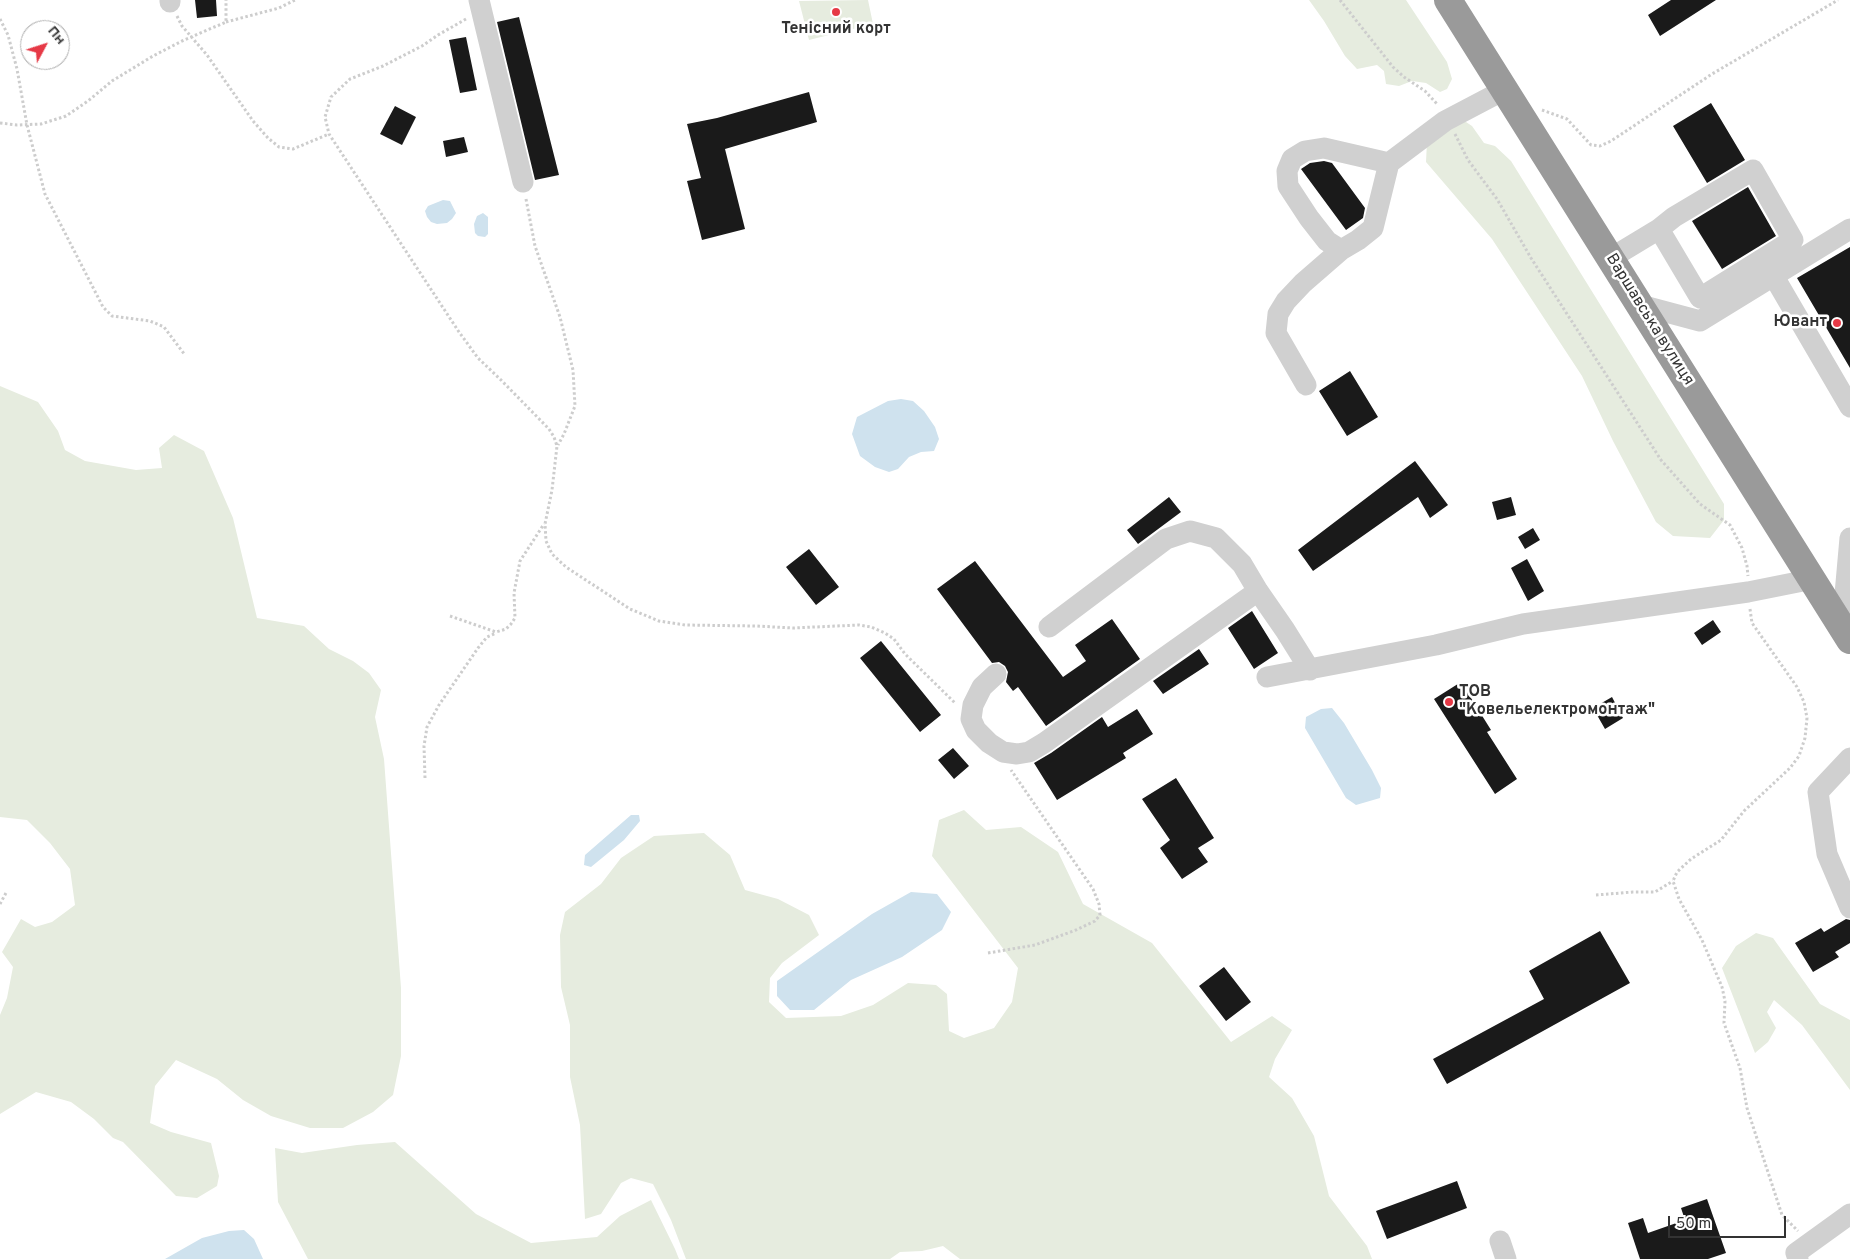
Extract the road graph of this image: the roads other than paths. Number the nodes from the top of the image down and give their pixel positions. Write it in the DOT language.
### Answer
graph roads {
  1 [pos="1448,0"];
  2 [pos="480,4"];
  3 [pos="1504,90"];
  4 [pos="1388,163"];
  5 [pos="523,182"];
  6 [pos="1659,229"];
  7 [pos="1850,229"];
  8 [pos="1341,250"];
  9 [pos="1610,258"];
  10 [pos="1773,275"];
  11 [pos="1640,304"];
  12 [pos="1306,385"];
  13 [pos="1850,407"];
  14 [pos="1850,538"];
  15 [pos="1813,579"];
  16 [pos="1258,591"];
  17 [pos="1049,627"];
  18 [pos="1846,634"];
  19 [pos="1310,670"];
  20 [pos="996,674"];
  21 [pos="1267,677"];
  22 [pos="1850,758"];
  23 [pos="1850,908"];
  24 [pos="1850,1214"];
  25 [pos="1797,1256"];
  1 -- 3 [label="highway, Варшавська вулиця"];
  2 -- 5 [label="lane"];
  3 -- 4 [label="lane"];
  3 -- 9 [label="highway, Варшавська вулиця"];
  4 -- 8 [label="lane"];
  4 -- 8 [label="lane"];
  6 -- 6 [label="lane"];
  6 -- 9 [label="lane"];
  7 -- 10 [label="lane"];
  8 -- 12 [label="lane"];
  9 -- 11 [label="highway, Варшавська вулиця"];
  10 -- 11 [label="lane"];
  10 -- 13 [label="lane"];
  11 -- 15 [label="highway, Варшавська вулиця"];
  14 -- 18 [label="lane"];
  15 -- 18 [label="highway, Варшавська вулиця"];
  15 -- 19 [label="lane"];
  16 -- 17 [label="lane"];
  16 -- 19 [label="lane"];
  16 -- 20 [label="lane"];
  19 -- 21 [label="lane"];
  22 -- 23 [label="lane"];
  24 -- 25 [label="lane"];
}
